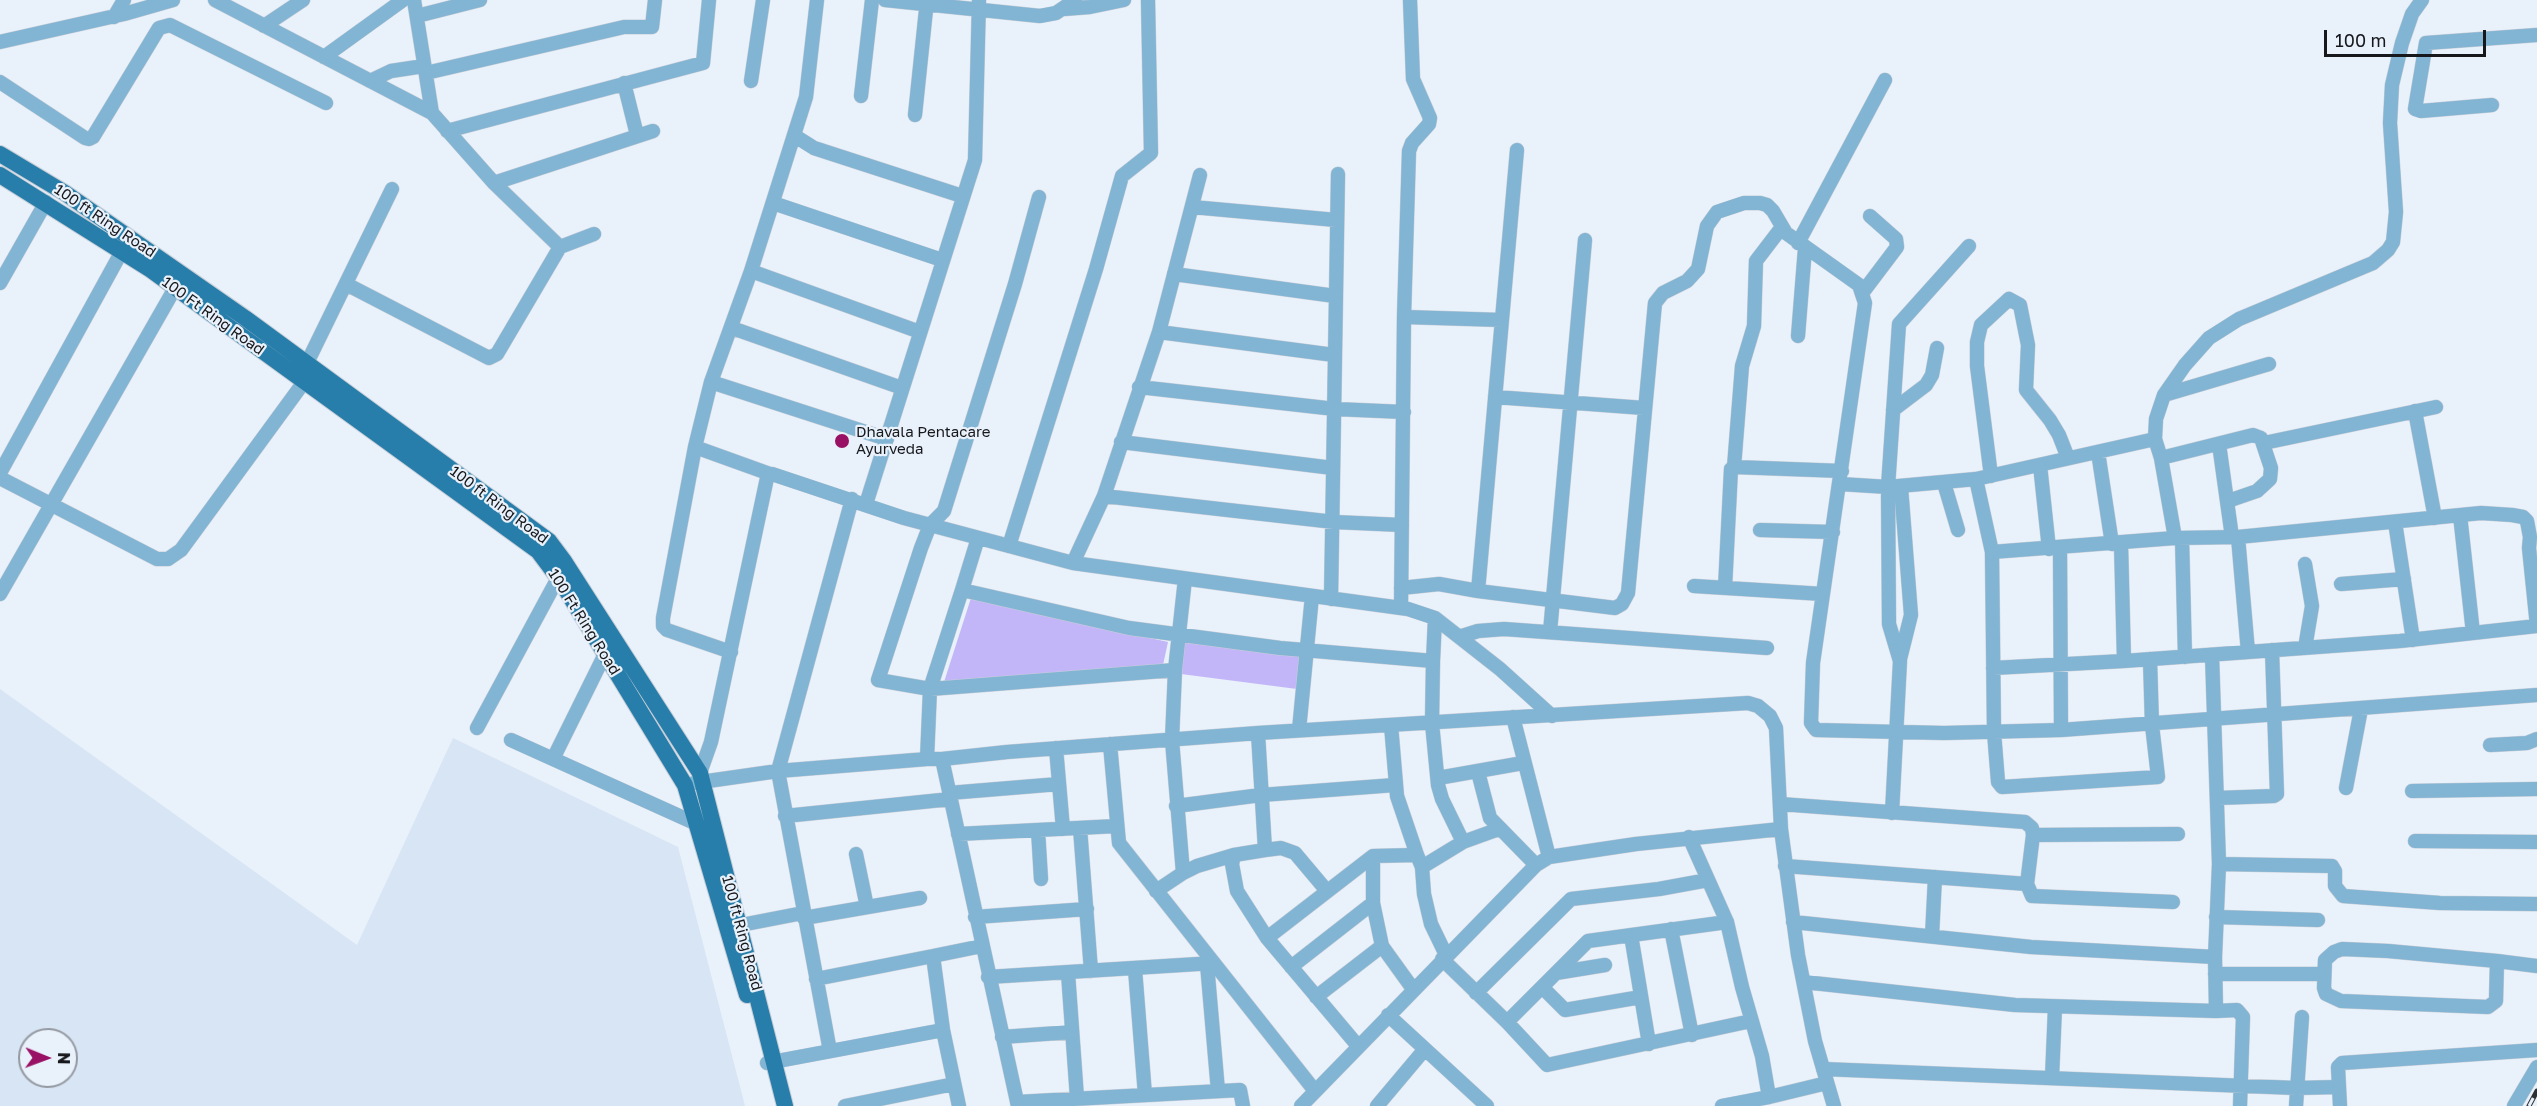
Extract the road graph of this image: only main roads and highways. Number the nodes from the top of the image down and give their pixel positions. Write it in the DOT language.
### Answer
graph roads {
  1 [pos="0,154"];
  2 [pos="0,175"];
  3 [pos="771,1062"];
  4 [pos="778,1106"];
  5 [pos="786,1106"];
  1 -- 3 [label="main road, 100 ft Ring Road"];
  2 -- 3 [label="main road, 100 Ft Ring Road"];
  3 -- 4 [label="main road, 100 Ft Ring Road"];
  3 -- 5 [label="main road, 100 ft Ring Road"];
}
